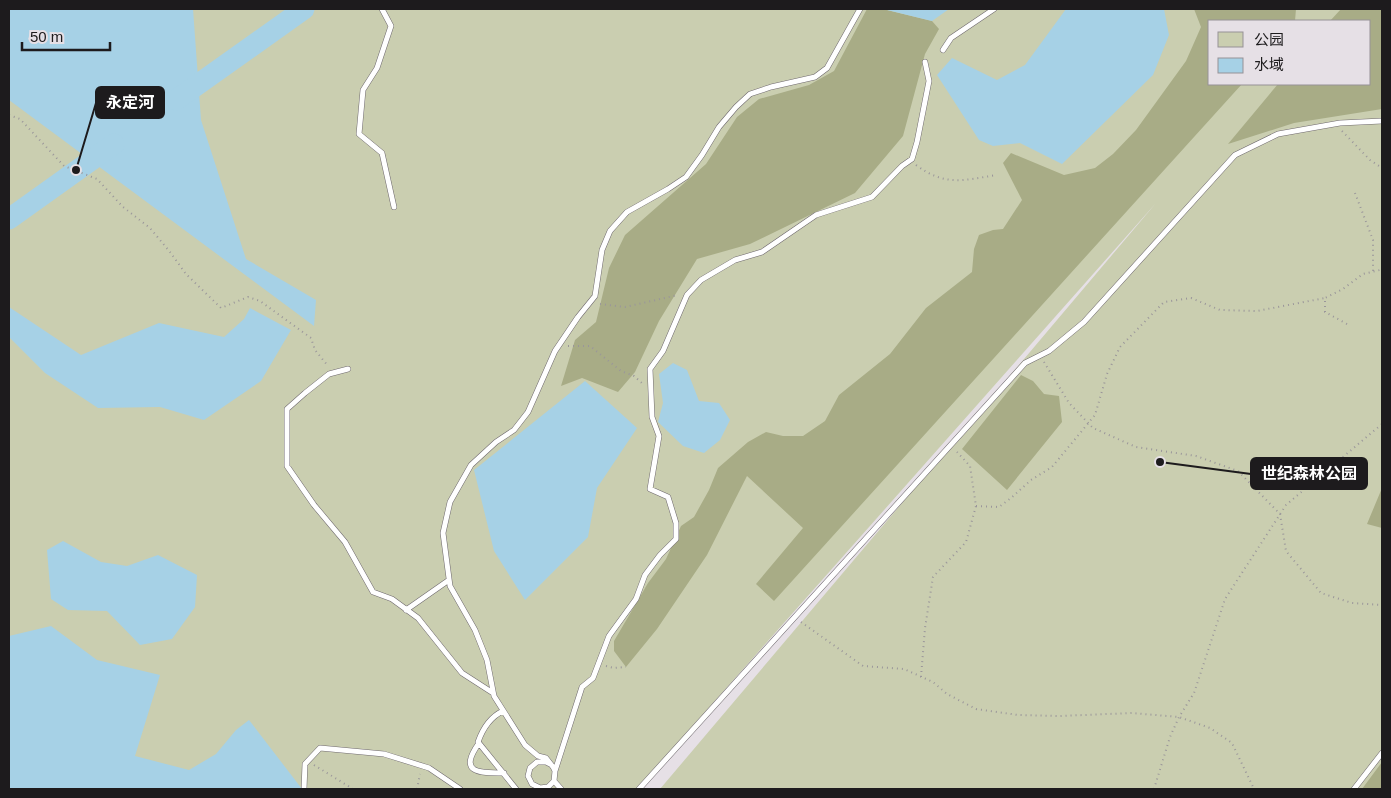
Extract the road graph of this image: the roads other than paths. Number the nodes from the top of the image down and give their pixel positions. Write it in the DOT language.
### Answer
graph roads {
  1 [pos="382,9"];
  2 [pos="860,9"];
  3 [pos="994,9"];
  4 [pos="943,50"];
  5 [pos="925,62"];
  6 [pos="1382,121"];
  7 [pos="394,207"];
  8 [pos="348,369"];
  9 [pos="449,580"];
  10 [pos="406,610"];
  11 [pos="493,693"];
  12 [pos="503,711"];
  13 [pos="479,742"];
  14 [pos="1382,753"];
  15 [pos="550,764"];
  16 [pos="555,771"];
  17 [pos="504,773"];
  18 [pos="554,781"];
  19 [pos="304,789"];
  20 [pos="460,789"];
  21 [pos="516,789"];
  22 [pos="541,789"];
  23 [pos="560,789"];
  24 [pos="639,789"];
  25 [pos="1354,789"];
  1 -- 7 [label="lane"];
  2 -- 9 [label="lane"];
  3 -- 4 [label="lane"];
  5 -- 16 [label="lane"];
  6 -- 24 [label="lane"];
  8 -- 10 [label="lane"];
  9 -- 10 [label="lane"];
  9 -- 11 [label="lane"];
  10 -- 11 [label="lane"];
  11 -- 12 [label="lane"];
  12 -- 13 [label="lane"];
  12 -- 15 [label="lane"];
  13 -- 17 [label="lane"];
  13 -- 17 [label="lane"];
  14 -- 25 [label="lane"];
  15 -- 16 [label="lane"];
  15 -- 22 [label="lane"];
  16 -- 18 [label="lane"];
  17 -- 21 [label="lane"];
  18 -- 22 [label="lane"];
  18 -- 23 [label="lane"];
  19 -- 20 [label="lane"];
}
